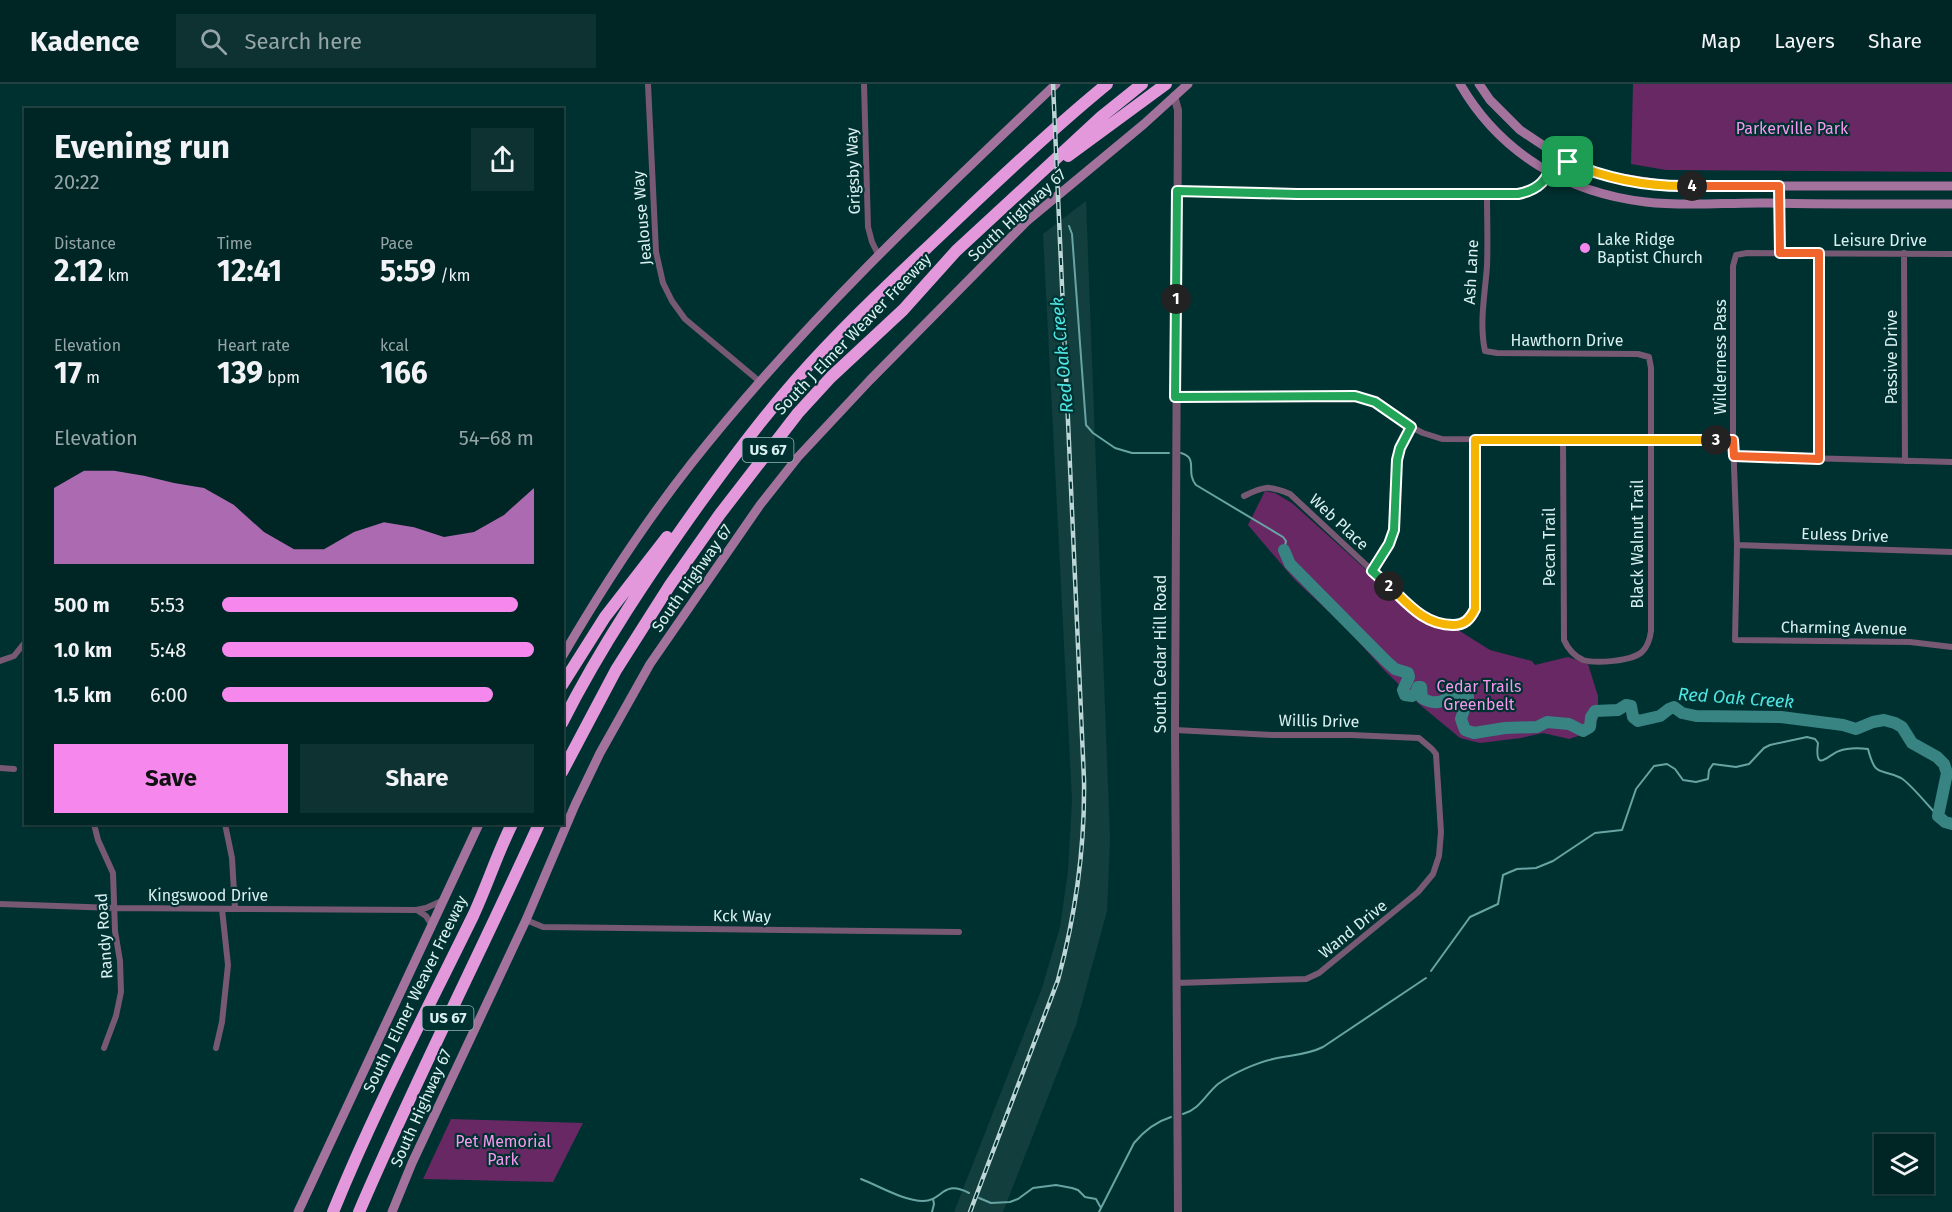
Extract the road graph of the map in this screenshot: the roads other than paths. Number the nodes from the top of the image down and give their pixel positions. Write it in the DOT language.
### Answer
graph roads {
  1 [pos="648,84"];
  2 [pos="864,84"];
  3 [pos="1056,84"];
  4 [pos="1093,84"];
  5 [pos="1107,84"];
  6 [pos="1142,84"];
  7 [pos="1166,84"];
  8 [pos="1188,84"];
  9 [pos="1460,84"];
  10 [pos="1479,84"];
  11 [pos="1174,96"];
  12 [pos="1069,115"];
  13 [pos="1558,156"];
  14 [pos="1550,172"];
  15 [pos="1034,177"];
  16 [pos="1672,186"];
  17 [pos="1779,186"];
  18 [pos="1952,186"];
  19 [pos="1177,191"];
  20 [pos="1487,195"];
  21 [pos="1779,203"];
  22 [pos="1952,203"];
  23 [pos="1671,204"];
  24 [pos="1780,253"];
  25 [pos="1819,253"];
  26 [pos="1904,253"];
  27 [pos="878,254"];
  28 [pos="1952,254"];
  29 [pos="1736,255"];
  30 [pos="1485,351"];
  31 [pos="1649,357"];
  32 [pos="759,381"];
  33 [pos="1175,397"];
  34 [pos="1411,427"];
  35 [pos="1563,439"];
  36 [pos="1475,440"];
  37 [pos="1650,440"];
  38 [pos="1733,440"];
  39 [pos="1734,456"];
  40 [pos="1819,459"];
  41 [pos="1905,461"];
  42 [pos="1952,462"];
  43 [pos="1244,496"];
  44 [pos="681,529"];
  45 [pos="1737,545"];
  46 [pos="1952,552"];
  47 [pos="1372,571"];
  48 [pos="1735,639"];
  49 [pos="24,644"];
  50 [pos="1952,647"];
  51 [pos="1571,652"];
  52 [pos="564,654"];
  53 [pos="0,661"];
  54 [pos="564,682"];
  55 [pos="564,719"];
  56 [pos="1175,730"];
  57 [pos="0,768"];
  58 [pos="564,768"];
  59 [pos="14,769"];
  60 [pos="1438,775"];
  61 [pos="94,825"];
  62 [pos="225,825"];
  63 [pos="479,825"];
  64 [pos="512,825"];
  65 [pos="539,825"];
  66 [pos="445,899"];
  67 [pos="0,904"];
  68 [pos="115,908"];
  69 [pos="222,909"];
  70 [pos="235,909"];
  71 [pos="416,910"];
  72 [pos="526,920"];
  73 [pos="432,925"];
  74 [pos="959,932"];
  75 [pos="1176,983"];
  76 [pos="104,1048"];
  77 [pos="216,1048"];
  78 [pos="297,1212"];
  79 [pos="333,1212"];
  80 [pos="359,1212"];
  81 [pos="392,1212"];
  82 [pos="1178,1212"];
  1 -- 32 [label="street, Jealouse Way"];
  2 -- 27 [label="street, Grigsby Way"];
  3 -- 27 [label="main road"];
  4 -- 12 [label="highway"];
  5 -- 12 [label="highway, South J Elmer Weaver Freeway / US 67"];
  6 -- 15 [label="highway, South J Elmer Weaver Freeway / US 67"];
  7 -- 15 [label="highway"];
  8 -- 11 [label="main road, South Highway 67"];
  9 -- 14 [label="main road"];
  10 -- 13 [label="main road"];
  11 -- 19 [label="street, South Cedar Hill Road"];
  11 -- 72 [label="main road, South Highway 67"];
  12 -- 44 [label="highway, South J Elmer Weaver Freeway / US 67"];
  13 -- 14 [label="street"];
  13 -- 16 [label="main road"];
  14 -- 20 [label="street"];
  14 -- 23 [label="main road"];
  15 -- 58 [label="highway, South J Elmer Weaver Freeway / US 67"];
  16 -- 17 [label="main road"];
  16 -- 23 [label="main road"];
  17 -- 18 [label="main road"];
  17 -- 21 [label="street"];
  19 -- 20 [label="street"];
  19 -- 33 [label="street, South Cedar Hill Road"];
  20 -- 30 [label="street, Ash Lane"];
  21 -- 22 [label="main road"];
  21 -- 23 [label="main road"];
  21 -- 24 [label="street"];
  24 -- 25 [label="street, Leisure Drive"];
  24 -- 29 [label="street, Leisure Drive"];
  25 -- 26 [label="street, Leisure Drive"];
  25 -- 40 [label="street"];
  26 -- 28 [label="street, Leisure Drive"];
  26 -- 41 [label="street, Passive Drive"];
  27 -- 32 [label="main road"];
  29 -- 38 [label="street, Wilderness Pass"];
  30 -- 31 [label="street, Hawthorn Drive"];
  31 -- 37 [label="street, Black Walnut Trail"];
  32 -- 52 [label="main road"];
  33 -- 34 [label="street"];
  33 -- 56 [label="street, South Cedar Hill Road"];
  34 -- 36 [label="street"];
  34 -- 47 [label="street"];
  35 -- 36 [label="street"];
  35 -- 37 [label="street"];
  35 -- 51 [label="street, Pecan Trail"];
  36 -- 47 [label="street, Web Place"];
  37 -- 38 [label="street"];
  37 -- 51 [label="street, Black Walnut Trail"];
  38 -- 39 [label="street, Wilderness Pass"];
  39 -- 40 [label="street"];
  39 -- 45 [label="street, Wilderness Pass"];
  40 -- 41 [label="street"];
  41 -- 42 [label="street"];
  43 -- 47 [label="street, Web Place"];
  44 -- 54 [label="highway"];
  44 -- 55 [label="highway, South J Elmer Weaver Freeway / US 67"];
  45 -- 46 [label="street, Euless Drive"];
  45 -- 48 [label="street, Wilderness Pass"];
  48 -- 50 [label="street, Charming Avenue"];
  49 -- 53 [label="street"];
  56 -- 60 [label="street, Willis Drive"];
  56 -- 75 [label="street, South Cedar Hill Road"];
  57 -- 59 [label="street"];
  60 -- 75 [label="street, Wand Drive"];
  61 -- 68 [label="street, Randy Road"];
  62 -- 70 [label="street"];
  63 -- 66 [label="main road"];
  64 -- 79 [label="highway, South J Elmer Weaver Freeway / US 67"];
  65 -- 80 [label="highway, US 67"];
  66 -- 71 [label="street, Kingswood Drive"];
  66 -- 73 [label="main road"];
  67 -- 68 [label="street, Kingswood Drive"];
  68 -- 69 [label="street, Kingswood Drive"];
  68 -- 76 [label="street, Randy Road"];
  69 -- 70 [label="street, Kingswood Drive"];
  69 -- 77 [label="street"];
  70 -- 71 [label="street, Kingswood Drive"];
  71 -- 73 [label="street"];
  72 -- 74 [label="street, Kck Way"];
  72 -- 81 [label="main road, South Highway 67"];
  73 -- 78 [label="main road"];
  75 -- 82 [label="street, South Cedar Hill Road"];
}
